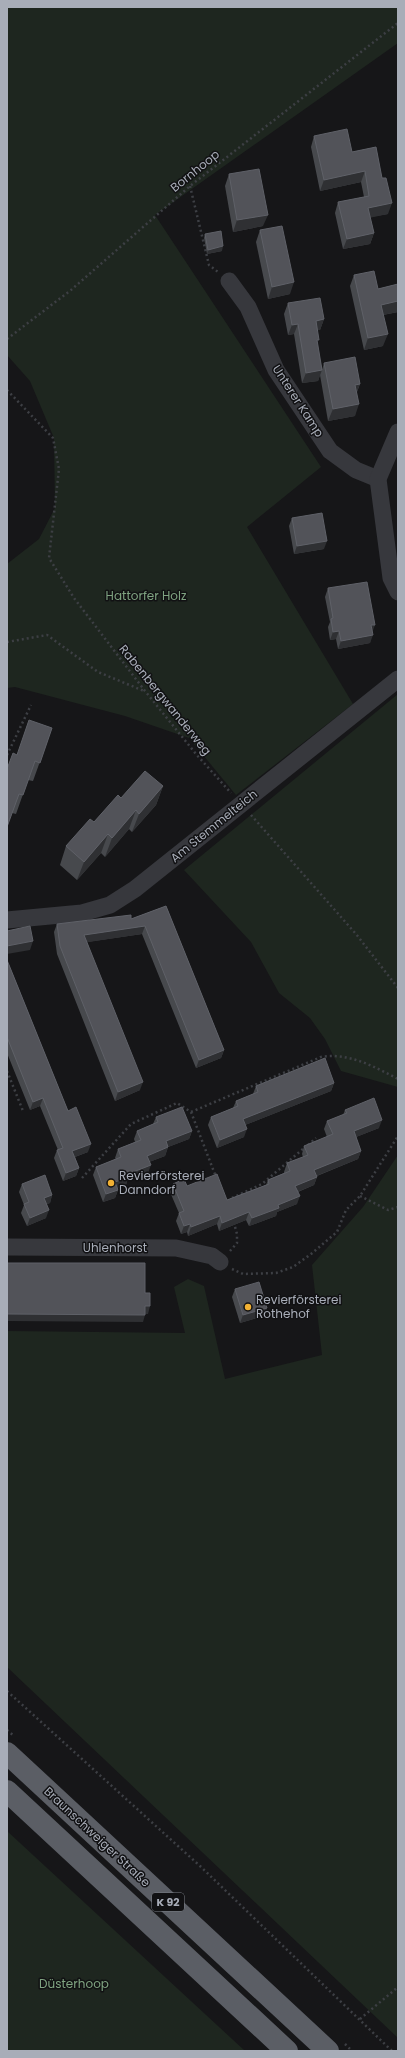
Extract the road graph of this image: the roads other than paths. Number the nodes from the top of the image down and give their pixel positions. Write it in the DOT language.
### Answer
graph roads {
  1 [pos="229,281"];
  2 [pos="398,432"];
  3 [pos="378,479"];
  4 [pos="398,592"];
  5 [pos="398,679"];
  6 [pos="7,920"];
  7 [pos="7,1248"];
  8 [pos="220,1262"];
  9 [pos="7,1753"];
  10 [pos="7,1791"];
  11 [pos="286,2051"];
  12 [pos="328,2051"];
  1 -- 3 [label="street, Unterer Kamp"];
  2 -- 3 [label="street"];
  3 -- 4 [label="street"];
  5 -- 6 [label="street, Am Stemmelteich"];
  7 -- 8 [label="street, Uhlenhorst"];
  9 -- 12 [label="highway, Braunschweiger Straße / K 92"];
  10 -- 11 [label="highway, K 92"];
}
